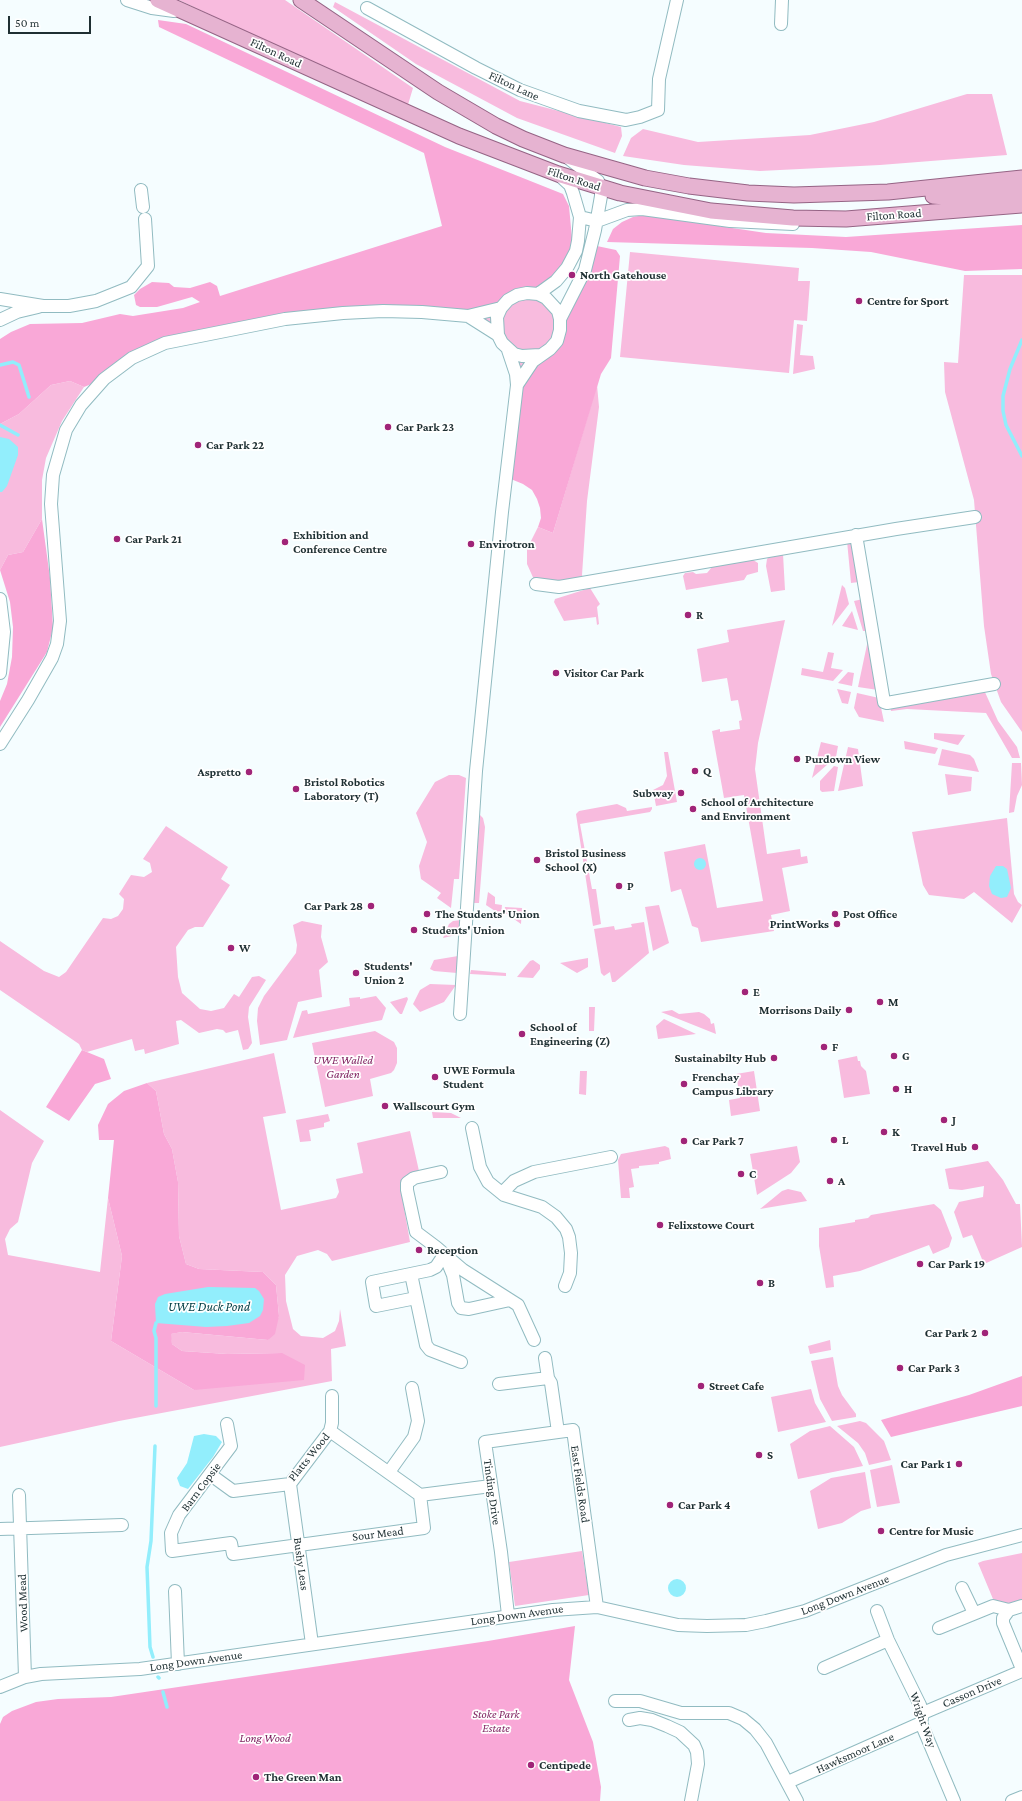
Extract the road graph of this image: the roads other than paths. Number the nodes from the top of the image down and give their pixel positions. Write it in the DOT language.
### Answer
graph roads {
  1 [pos="127,0"];
  2 [pos="158,0"];
  3 [pos="301,0"];
  4 [pos="677,0"];
  5 [pos="782,0"];
  6 [pos="367,8"];
  7 [pos="189,13"];
  8 [pos="781,24"];
  9 [pos="564,155"];
  10 [pos="558,174"];
  11 [pos="1022,178"];
  12 [pos="601,188"];
  13 [pos="141,190"];
  14 [pos="888,192"];
  15 [pos="1022,192"];
  16 [pos="1022,205"];
  17 [pos="143,207"];
  18 [pos="580,217"];
  19 [pos="846,219"];
  20 [pos="145,220"];
  21 [pos="597,221"];
  22 [pos="0,294"];
  23 [pos="538,294"];
  24 [pos="0,299"];
  25 [pos="15,300"];
  26 [pos="43,306"];
  27 [pos="501,308"];
  28 [pos="468,316"];
  29 [pos="0,320"];
  30 [pos="560,320"];
  31 [pos="498,335"];
  32 [pos="508,350"];
  33 [pos="540,355"];
  34 [pos="517,385"];
  35 [pos="975,516"];
  36 [pos="856,535"];
  37 [pos="536,584"];
  38 [pos="0,599"];
  39 [pos="0,673"];
  40 [pos="994,684"];
  41 [pos="0,744"];
  42 [pos="460,1014"];
  43 [pos="472,1128"];
  44 [pos="611,1157"];
  45 [pos="441,1172"];
  46 [pos="502,1193"];
  47 [pos="444,1255"];
  48 [pos="411,1274"];
  49 [pos="565,1286"];
  50 [pos="416,1298"];
  51 [pos="510,1300"];
  52 [pos="534,1340"];
  53 [pos="545,1358"];
  54 [pos="460,1362"];
  55 [pos="548,1378"];
  56 [pos="498,1384"];
  57 [pos="412,1388"];
  58 [pos="332,1396"];
  59 [pos="227,1424"];
  60 [pos="330,1431"];
  61 [pos="558,1432"];
  62 [pos="389,1472"];
  63 [pos="211,1475"];
  64 [pos="290,1484"];
  65 [pos="491,1486"];
  66 [pos="19,1495"];
  67 [pos="420,1495"];
  68 [pos="122,1525"];
  69 [pos="0,1529"];
  70 [pos="20,1529"];
  71 [pos="1022,1535"];
  72 [pos="299,1545"];
  73 [pos="962,1588"];
  74 [pos="175,1591"];
  75 [pos="1022,1606"];
  76 [pos="597,1607"];
  77 [pos="1009,1610"];
  78 [pos="877,1611"];
  79 [pos="974,1613"];
  80 [pos="508,1616"];
  81 [pos="939,1628"];
  82 [pos="888,1640"];
  83 [pos="312,1644"];
  84 [pos="178,1664"];
  85 [pos="824,1668"];
  86 [pos="1022,1670"];
  87 [pos="25,1676"];
  88 [pos="0,1687"];
  89 [pos="615,1701"];
  90 [pos="922,1718"];
  91 [pos="629,1720"];
  92 [pos="788,1782"];
  93 [pos="692,1801"];
  94 [pos="797,1801"];
  95 [pos="954,1801"];
  1 -- 7 [label="street"];
  2 -- 7 [label="main road, Filton Road"];
  3 -- 9 [label="main road, Filton Road"];
  4 -- 6 [label="street, Filton Lane"];
  5 -- 8 [label="street"];
  7 -- 10 [label="main road, Filton Road"];
  9 -- 12 [label="street"];
  9 -- 14 [label="main road, Filton Road"];
  10 -- 12 [label="main road, Filton Road"];
  10 -- 18 [label="street"];
  11 -- 14 [label="main road, Filton Road"];
  12 -- 19 [label="main road, Filton Road"];
  12 -- 21 [label="street"];
  13 -- 17 [label="street"];
  14 -- 15 [label="main road"];
  16 -- 19 [label="main road, Filton Road"];
  18 -- 21 [label="street"];
  18 -- 23 [label="street"];
  19 -- 21 [label="street"];
  20 -- 26 [label="street"];
  21 -- 30 [label="street"];
  22 -- 25 [label="street"];
  23 -- 27 [label="street"];
  23 -- 30 [label="street"];
  24 -- 25 [label="street"];
  25 -- 26 [label="street"];
  26 -- 29 [label="street"];
  27 -- 28 [label="street"];
  27 -- 31 [label="street"];
  28 -- 31 [label="street"];
  28 -- 41 [label="street"];
  30 -- 33 [label="street"];
  31 -- 32 [label="street"];
  32 -- 33 [label="street"];
  32 -- 34 [label="street"];
  33 -- 34 [label="street"];
  34 -- 42 [label="street"];
  35 -- 36 [label="street"];
  36 -- 37 [label="street"];
  36 -- 40 [label="street"];
  38 -- 39 [label="street"];
  43 -- 46 [label="street"];
  44 -- 46 [label="street"];
  45 -- 47 [label="street"];
  46 -- 49 [label="street"];
  47 -- 48 [label="street"];
  47 -- 51 [label="street"];
  47 -- 51 [label="street"];
  48 -- 50 [label="street"];
  48 -- 50 [label="street"];
  50 -- 54 [label="street"];
  51 -- 52 [label="street"];
  53 -- 55 [label="street, East Fields Road"];
  55 -- 56 [label="street"];
  55 -- 61 [label="street, East Fields Road"];
  57 -- 62 [label="street"];
  58 -- 60 [label="street, Platts Wood"];
  59 -- 63 [label="street, Barn Copsie"];
  60 -- 62 [label="street"];
  60 -- 64 [label="street, Platts Wood"];
  61 -- 65 [label="street, Tinding Drive"];
  61 -- 76 [label="street, East Fields Road"];
  62 -- 67 [label="street"];
  63 -- 64 [label="street, Platts Wood"];
  63 -- 72 [label="street, Barn Copsie"];
  64 -- 72 [label="street, Bushy Leas"];
  65 -- 67 [label="street"];
  65 -- 80 [label="street, Tinding Drive"];
  66 -- 70 [label="street, Wood Mead"];
  67 -- 72 [label="street, Sour Mead"];
  68 -- 70 [label="street"];
  69 -- 70 [label="street"];
  70 -- 87 [label="street, Wood Mead"];
  71 -- 76 [label="street, Long Down Avenue"];
  72 -- 83 [label="street, Bushy Leas"];
  73 -- 79 [label="street"];
  74 -- 84 [label="street"];
  75 -- 77 [label="street"];
  76 -- 80 [label="street, Long Down Avenue"];
  77 -- 79 [label="street"];
  77 -- 86 [label="street, Casson Drive"];
  78 -- 82 [label="street, Wright Way"];
  79 -- 81 [label="street"];
  80 -- 83 [label="street, Long Down Avenue"];
  82 -- 85 [label="street"];
  82 -- 90 [label="street, Wright Way"];
  83 -- 84 [label="street, Long Down Avenue"];
  84 -- 87 [label="street, Long Down Avenue"];
  86 -- 90 [label="street, Casson Drive"];
  87 -- 88 [label="street, Long Down Avenue"];
  89 -- 92 [label="street"];
  90 -- 92 [label="street, Hawksmoor Lane"];
  90 -- 95 [label="street, Wright Way"];
  91 -- 93 [label="street"];
  92 -- 94 [label="street"];
}
